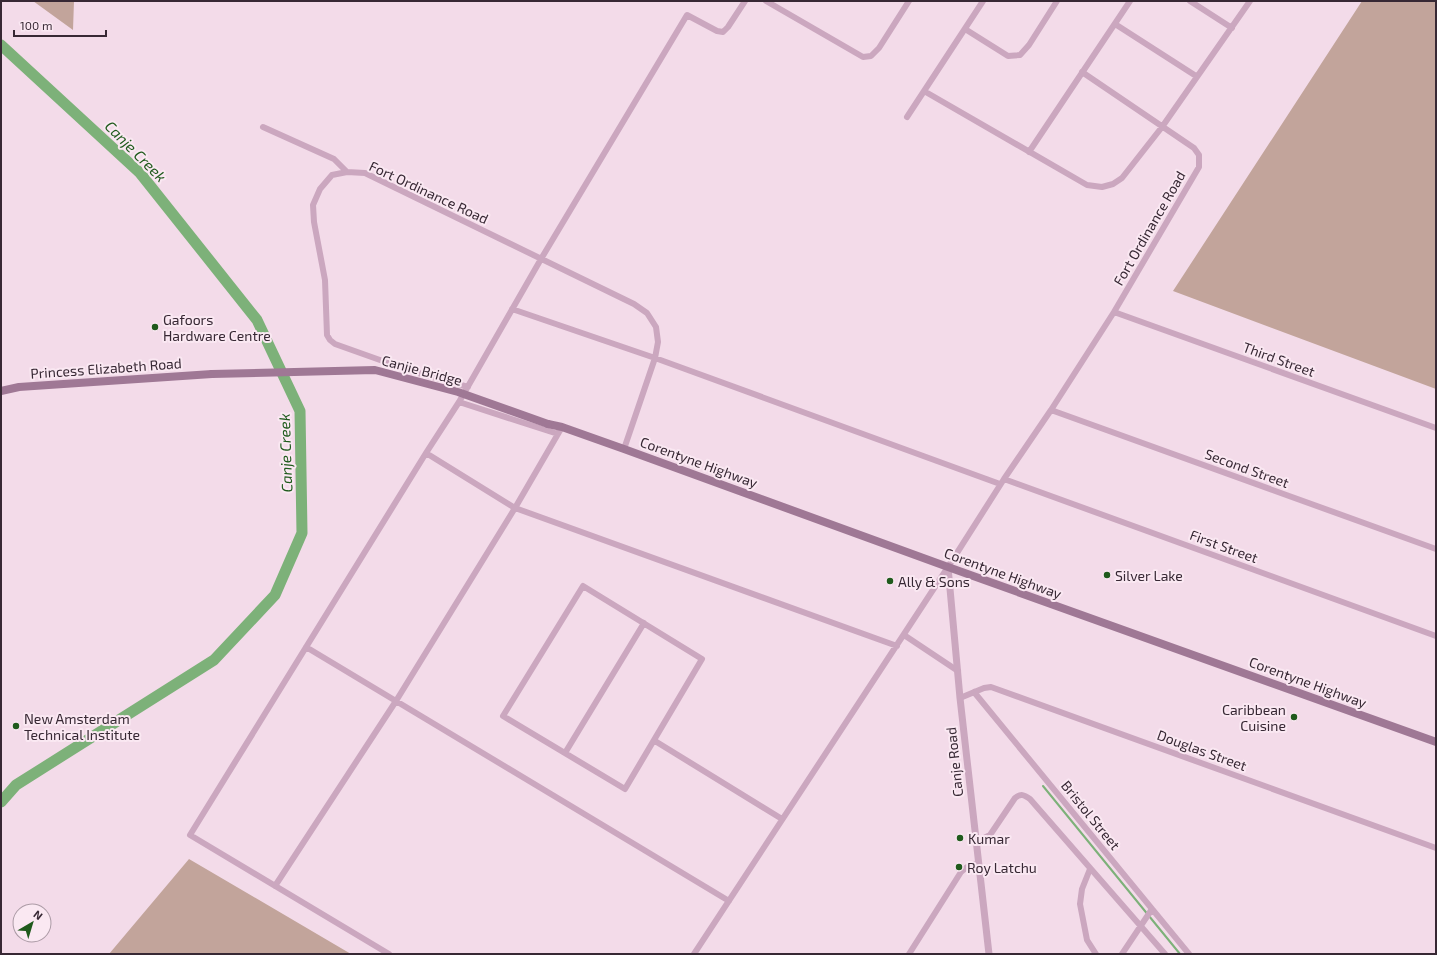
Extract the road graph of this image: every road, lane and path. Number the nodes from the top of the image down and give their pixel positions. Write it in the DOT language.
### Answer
graph roads {
  1 [pos="745,1"];
  2 [pos="766,1"];
  3 [pos="909,1"];
  4 [pos="983,1"];
  5 [pos="1057,1"];
  6 [pos="1130,1"];
  7 [pos="1190,1"];
  8 [pos="1250,1"];
  9 [pos="1115,24"];
  10 [pos="1232,28"];
  11 [pos="965,29"];
  12 [pos="1082,72"];
  13 [pos="1196,76"];
  14 [pos="924,91"];
  15 [pos="907,117"];
  16 [pos="263,127"];
  17 [pos="1162,127"];
  18 [pos="1029,152"];
  19 [pos="347,172"];
  20 [pos="541,258"];
  21 [pos="512,309"];
  22 [pos="1114,312"];
  23 [pos="655,358"];
  24 [pos="212,374"];
  25 [pos="468,387"];
  26 [pos="1,391"];
  27 [pos="459,402"];
  28 [pos="1050,410"];
  29 [pos="1436,428"];
  30 [pos="560,431"];
  31 [pos="624,449"];
  32 [pos="426,453"];
  33 [pos="1002,481"];
  34 [pos="515,508"];
  35 [pos="1436,549"];
  36 [pos="948,567"];
  37 [pos="644,623"];
  38 [pos="904,635"];
  39 [pos="1436,636"];
  40 [pos="897,646"];
  41 [pos="306,647"];
  42 [pos="958,671"];
  43 [pos="974,692"];
  44 [pos="960,698"];
  45 [pos="396,701"];
  46 [pos="654,741"];
  47 [pos="1436,742"];
  48 [pos="565,753"];
  49 [pos="782,819"];
  50 [pos="976,842"];
  51 [pos="1436,848"];
  52 [pos="978,863"];
  53 [pos="1090,869"];
  54 [pos="275,886"];
  55 [pos="729,901"];
  56 [pos="1152,909"];
  57 [pos="1141,926"];
  58 [pos="389,954"];
  59 [pos="694,954"];
  60 [pos="909,954"];
  61 [pos="989,954"];
  62 [pos="1096,954"];
  63 [pos="1122,954"];
  64 [pos="1165,954"];
  65 [pos="1189,954"];
  1 -- 20 [label="street"];
  2 -- 3 [label="street"];
  4 -- 11 [label="street"];
  5 -- 11 [label="street"];
  6 -- 9 [label="street"];
  7 -- 10 [label="street"];
  8 -- 10 [label="street"];
  9 -- 12 [label="street"];
  9 -- 13 [label="street"];
  10 -- 13 [label="street"];
  11 -- 14 [label="street"];
  12 -- 17 [label="street"];
  12 -- 18 [label="street"];
  13 -- 17 [label="street"];
  14 -- 15 [label="street"];
  14 -- 18 [label="street"];
  16 -- 19 [label="street"];
  17 -- 18 [label="street"];
  17 -- 22 [label="street, Fort Ordinance Road"];
  19 -- 20 [label="street, Fort Ordinance Road"];
  19 -- 25 [label="street, Fort Ordinance Road"];
  20 -- 21 [label="street"];
  20 -- 23 [label="street, Fort Ordinance Road"];
  21 -- 23 [label="street, First Street"];
  21 -- 25 [label="street"];
  22 -- 28 [label="street, Fort Ordinance Road"];
  22 -- 29 [label="street, Third Street"];
  23 -- 31 [label="street, Fort Ordinance Road"];
  23 -- 33 [label="street, First Street"];
  24 -- 26 [label="main road, Princess Elizabeth Road"];
  24 -- 30 [label="main road, Canjie Bridge, bridge"];
  25 -- 27 [label="street"];
  27 -- 30 [label="street"];
  27 -- 32 [label="street"];
  28 -- 33 [label="street, Fort Ordinance Road"];
  28 -- 35 [label="street, Second Street"];
  30 -- 31 [label="main road, Corentyne Highway"];
  30 -- 34 [label="street"];
  31 -- 36 [label="main road, Corentyne Highway"];
  32 -- 34 [label="street"];
  32 -- 41 [label="street"];
  33 -- 36 [label="street, Fort Ordinance Road"];
  33 -- 39 [label="street, First Street"];
  34 -- 40 [label="street"];
  34 -- 45 [label="street"];
  36 -- 38 [label="street, Fort Ordinance Road"];
  36 -- 42 [label="street, Canje Road"];
  36 -- 47 [label="main road, Corentyne Highway"];
  37 -- 46 [label="street"];
  37 -- 48 [label="street"];
  37 -- 48 [label="street"];
  38 -- 40 [label="street, Fort Ordinance Road"];
  38 -- 42 [label="street"];
  40 -- 49 [label="street, Fort Ordinance Road"];
  41 -- 45 [label="street"];
  41 -- 54 [label="street"];
  42 -- 44 [label="street, Canje Road"];
  43 -- 44 [label="street, Douglas Street"];
  43 -- 51 [label="street, Douglas Street"];
  43 -- 56 [label="street, Bristol Street"];
  44 -- 50 [label="street, Canje Road"];
  45 -- 54 [label="street"];
  45 -- 55 [label="street"];
  46 -- 48 [label="street"];
  46 -- 49 [label="street"];
  49 -- 55 [label="street, Fort Ordinance Road"];
  50 -- 52 [label="street, Canje Road"];
  50 -- 53 [label="street"];
  52 -- 60 [label="street"];
  52 -- 61 [label="street, Canje Road"];
  53 -- 57 [label="street"];
  53 -- 62 [label="street"];
  54 -- 58 [label="street"];
  55 -- 59 [label="street, Fort Ordinance Road"];
  56 -- 57 [label="street"];
  56 -- 65 [label="street, Bristol Street"];
  57 -- 63 [label="street"];
  57 -- 64 [label="street"];
}
